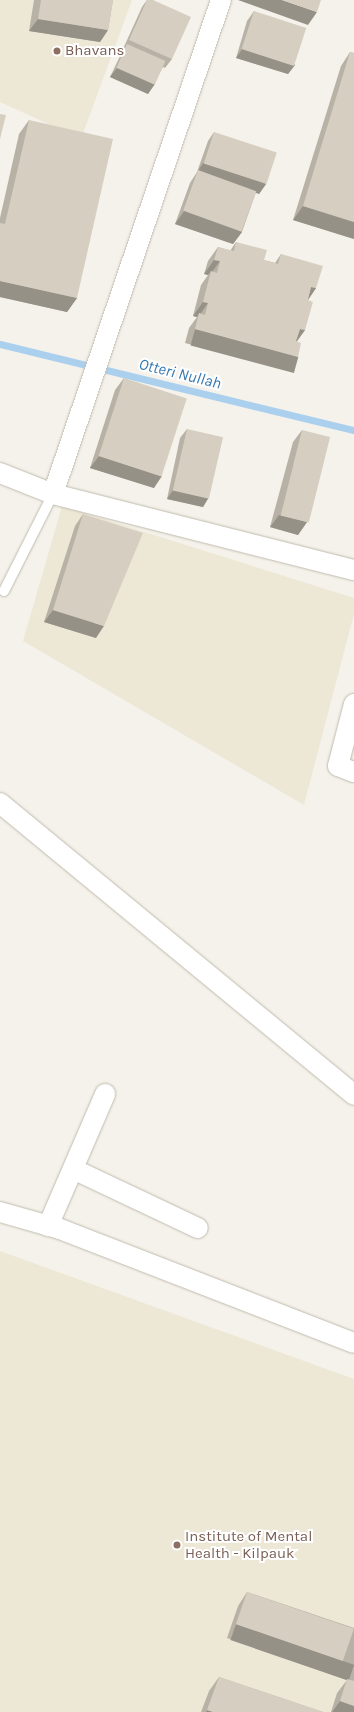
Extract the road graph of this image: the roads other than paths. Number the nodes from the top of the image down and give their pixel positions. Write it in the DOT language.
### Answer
graph roads {
  1 [pos="221,0"];
  2 [pos="0,473"];
  3 [pos="53,494"];
  4 [pos="354,570"];
  5 [pos="4,591"];
  6 [pos="354,704"];
  7 [pos="354,772"];
  8 [pos="0,804"];
  9 [pos="105,1094"];
  10 [pos="354,1095"];
  11 [pos="73,1169"];
  12 [pos="0,1212"];
  13 [pos="48,1226"];
  14 [pos="198,1228"];
  15 [pos="354,1342"];
  1 -- 3 [label="street"];
  2 -- 3 [label="street"];
  3 -- 4 [label="street"];
  3 -- 5 [label="lane"];
  6 -- 7 [label="street"];
  8 -- 10 [label="street"];
  9 -- 11 [label="street"];
  11 -- 13 [label="street"];
  11 -- 14 [label="street"];
  12 -- 13 [label="street"];
  13 -- 15 [label="street"];
}
